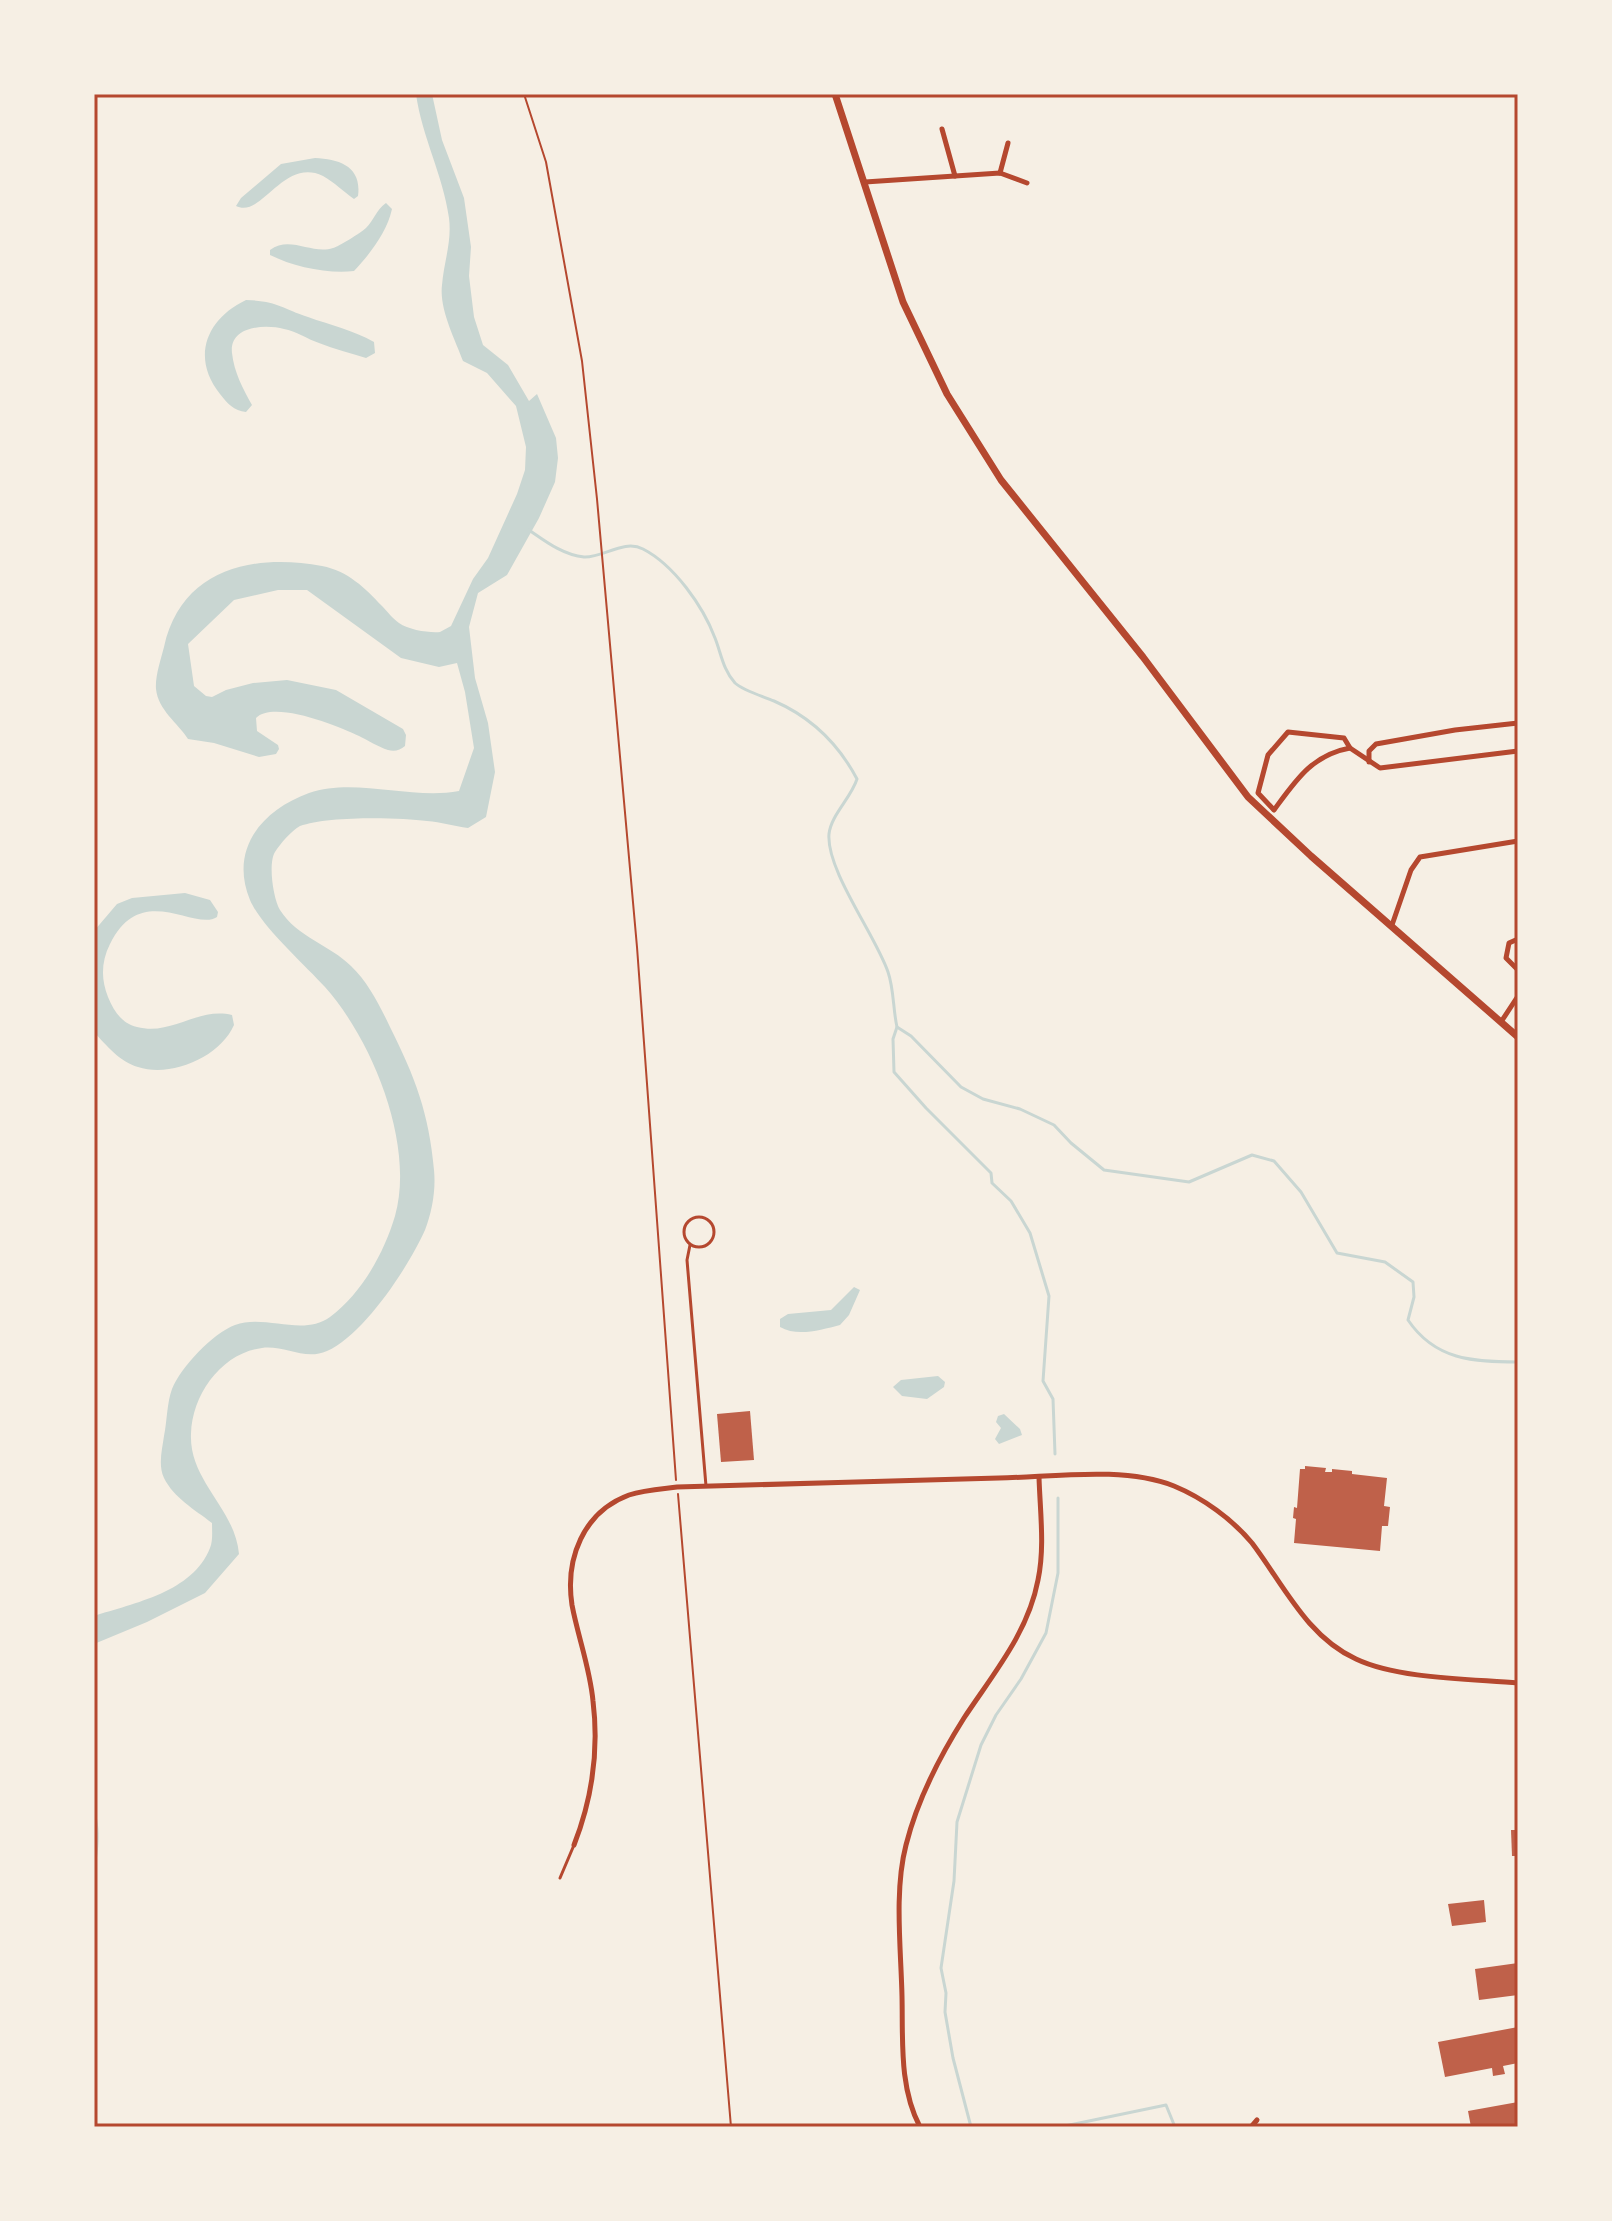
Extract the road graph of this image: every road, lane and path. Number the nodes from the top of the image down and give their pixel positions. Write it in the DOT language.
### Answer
graph roads {
  1 [pos="524,94"];
  2 [pos="835,94"];
  3 [pos="942,129"];
  4 [pos="1008,143"];
  5 [pos="1000,173"];
  6 [pos="955,176"];
  7 [pos="865,182"];
  8 [pos="1027,183"];
  9 [pos="1518,723"];
  10 [pos="1350,748"];
  11 [pos="1518,751"];
  12 [pos="1369,762"];
  13 [pos="1518,841"];
  14 [pos="1392,925"];
  15 [pos="1518,939"];
  16 [pos="1518,970"];
  17 [pos="1518,996"];
  18 [pos="1501,1022"];
  19 [pos="1518,1037"];
  20 [pos="690,1245"];
  21 [pos="1039,1477"];
  22 [pos="706,1486"];
  23 [pos="677,1487"];
  24 [pos="1518,1683"];
  25 [pos="574,1845"];
  26 [pos="560,1878"];
  27 [pos="1257,2120"];
  28 [pos="731,2127"];
  29 [pos="920,2127"];
  30 [pos="1251,2127"];
  1 -- 23 [label="path"];
  2 -- 7 [label="street"];
  3 -- 6 [label="street"];
  4 -- 5 [label="street"];
  5 -- 6 [label="street"];
  5 -- 8 [label="street"];
  6 -- 7 [label="street"];
  7 -- 14 [label="street"];
  9 -- 12 [label="street"];
  10 -- 10 [label="street"];
  10 -- 12 [label="street"];
  11 -- 12 [label="street"];
  13 -- 14 [label="street"];
  14 -- 18 [label="street"];
  15 -- 16 [label="street"];
  17 -- 18 [label="street"];
  18 -- 19 [label="street"];
  20 -- 20 [label="lane"];
  20 -- 22 [label="lane"];
  21 -- 22 [label="street"];
  21 -- 24 [label="street"];
  21 -- 29 [label="street"];
  22 -- 23 [label="street"];
  23 -- 25 [label="street"];
  23 -- 28 [label="path"];
  25 -- 26 [label="lane"];
  27 -- 30 [label="street"];
}
